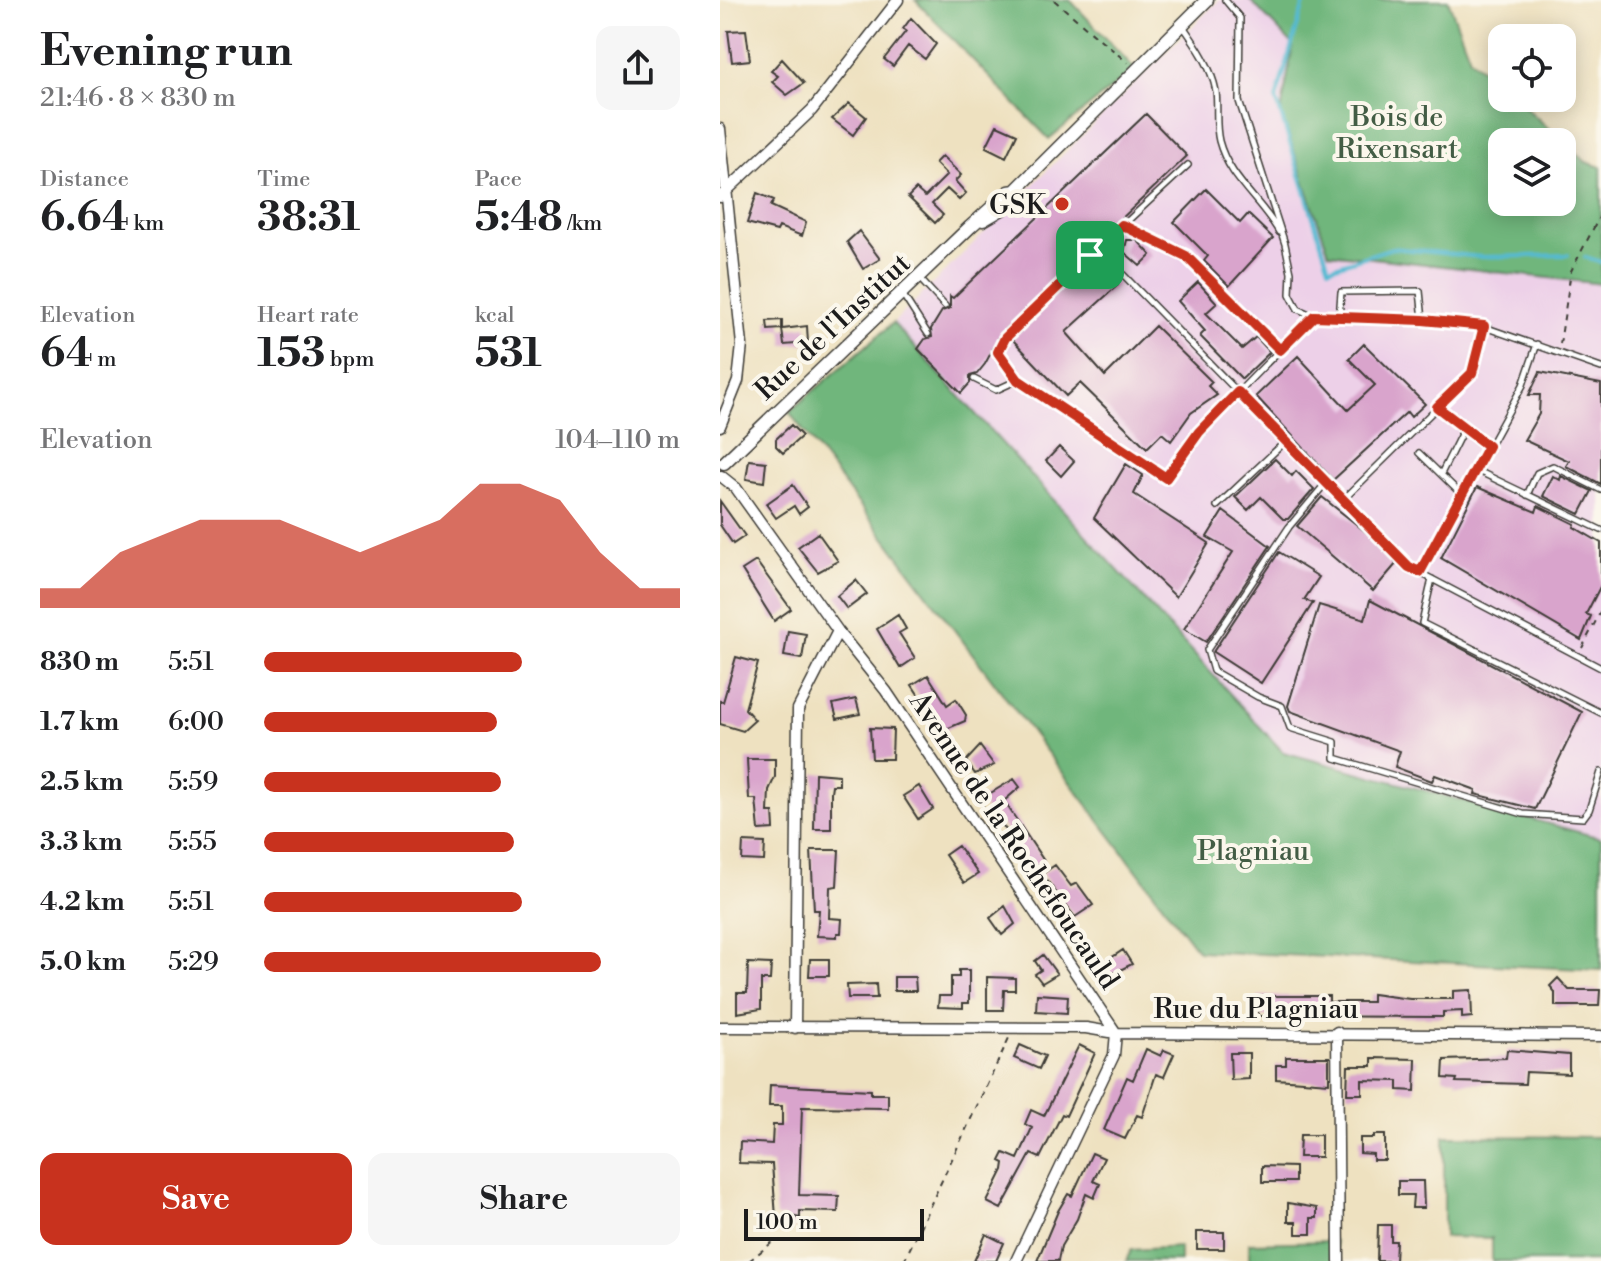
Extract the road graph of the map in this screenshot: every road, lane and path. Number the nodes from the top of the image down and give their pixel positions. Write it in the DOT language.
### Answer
graph roads {
  1 [pos="898,0"];
  2 [pos="1054,0"];
  3 [pos="1207,0"];
  4 [pos="1225,0"];
  5 [pos="1182,24"];
  6 [pos="1135,69"];
  7 [pos="720,129"];
  8 [pos="1188,165"];
  9 [pos="724,194"];
  10 [pos="1601,214"];
  11 [pos="1122,225"];
  12 [pos="1285,244"];
  13 [pos="1090,255"];
  14 [pos="919,278"];
  15 [pos="901,292"];
  16 [pos="945,306"];
  17 [pos="1314,316"];
  18 [pos="1339,319"];
  19 [pos="1423,320"];
  20 [pos="1484,326"];
  21 [pos="928,334"];
  22 [pos="1537,344"];
  23 [pos="1280,350"];
  24 [pos="1557,352"];
  25 [pos="1601,368"];
  26 [pos="974,379"];
  27 [pos="1018,380"];
  28 [pos="1238,392"];
  29 [pos="1437,407"];
  30 [pos="720,426"];
  31 [pos="1463,430"];
  32 [pos="1285,442"];
  33 [pos="1488,446"];
  34 [pos="1419,453"];
  35 [pos="721,468"];
  36 [pos="1476,470"];
  37 [pos="1441,474"];
  38 [pos="1325,484"];
  39 [pos="1601,490"];
  40 [pos="1462,495"];
  41 [pos="1527,495"];
  42 [pos="1342,501"];
  43 [pos="1217,506"];
  44 [pos="1601,529"];
  45 [pos="1420,572"];
  46 [pos="1432,579"];
  47 [pos="1601,611"];
  48 [pos="838,631"];
  49 [pos="1578,656"];
  50 [pos="1601,668"];
  51 [pos="1601,713"];
  52 [pos="1601,772"];
  53 [pos="720,1027"];
  54 [pos="1014,1027"];
  55 [pos="795,1028"];
  56 [pos="1337,1032"];
  57 [pos="1116,1033"];
  58 [pos="1601,1036"];
  59 [pos="774,1241"];
  60 [pos="749,1261"];
  61 [pos="904,1261"];
  62 [pos="1016,1261"];
  63 [pos="1339,1261"];
  1 -- 9 [label="street"];
  2 -- 6 [label="path"];
  3 -- 5 [label="street, Rue de l'Institut"];
  4 -- 12 [label="lane"];
  5 -- 6 [label="street, Rue de l'Institut"];
  5 -- 12 [label="lane"];
  6 -- 14 [label="street, Rue de l'Institut"];
  7 -- 9 [label="street"];
  8 -- 11 [label="lane"];
  9 -- 30 [label="street"];
  10 -- 24 [label="path"];
  11 -- 13 [label="lane"];
  11 -- 23 [label="lane"];
  12 -- 17 [label="lane"];
  13 -- 27 [label="lane"];
  13 -- 28 [label="lane"];
  14 -- 15 [label="street, Rue de l'Institut"];
  14 -- 16 [label="lane"];
  15 -- 21 [label="lane"];
  15 -- 35 [label="street, Rue de l'Institut"];
  17 -- 18 [label="lane"];
  17 -- 23 [label="lane"];
  18 -- 19 [label="lane"];
  18 -- 19 [label="lane"];
  19 -- 20 [label="lane"];
  20 -- 22 [label="lane"];
  20 -- 29 [label="lane"];
  22 -- 24 [label="lane"];
  22 -- 33 [label="lane"];
  23 -- 28 [label="lane"];
  24 -- 25 [label="lane"];
  26 -- 27 [label="lane"];
  27 -- 28 [label="lane"];
  28 -- 32 [label="lane"];
  29 -- 31 [label="lane"];
  29 -- 42 [label="lane"];
  31 -- 33 [label="lane"];
  31 -- 37 [label="lane"];
  32 -- 38 [label="lane"];
  32 -- 43 [label="lane"];
  33 -- 36 [label="lane"];
  34 -- 37 [label="lane"];
  35 -- 48 [label="street, Avenue de la Rochefoucauld"];
  36 -- 40 [label="lane"];
  36 -- 41 [label="lane"];
  37 -- 40 [label="lane"];
  38 -- 42 [label="lane"];
  38 -- 52 [label="lane"];
  39 -- 41 [label="lane"];
  40 -- 45 [label="lane"];
  41 -- 44 [label="lane"];
  42 -- 45 [label="lane"];
  45 -- 46 [label="lane"];
  46 -- 49 [label="lane"];
  46 -- 51 [label="lane"];
  47 -- 49 [label="path"];
  48 -- 55 [label="street"];
  48 -- 57 [label="street, Avenue de la Rochefoucauld"];
  49 -- 50 [label="lane"];
  53 -- 55 [label="street, Rue du Plagniau"];
  54 -- 55 [label="street, Rue du Plagniau"];
  54 -- 57 [label="street, Rue du Plagniau"];
  54 -- 61 [label="path"];
  56 -- 57 [label="street, Rue du Plagniau"];
  56 -- 58 [label="street, Rue du Plagniau"];
  56 -- 63 [label="street"];
  57 -- 62 [label="street, Avenue de la Rochefoucauld"];
  59 -- 60 [label="path"];
}
